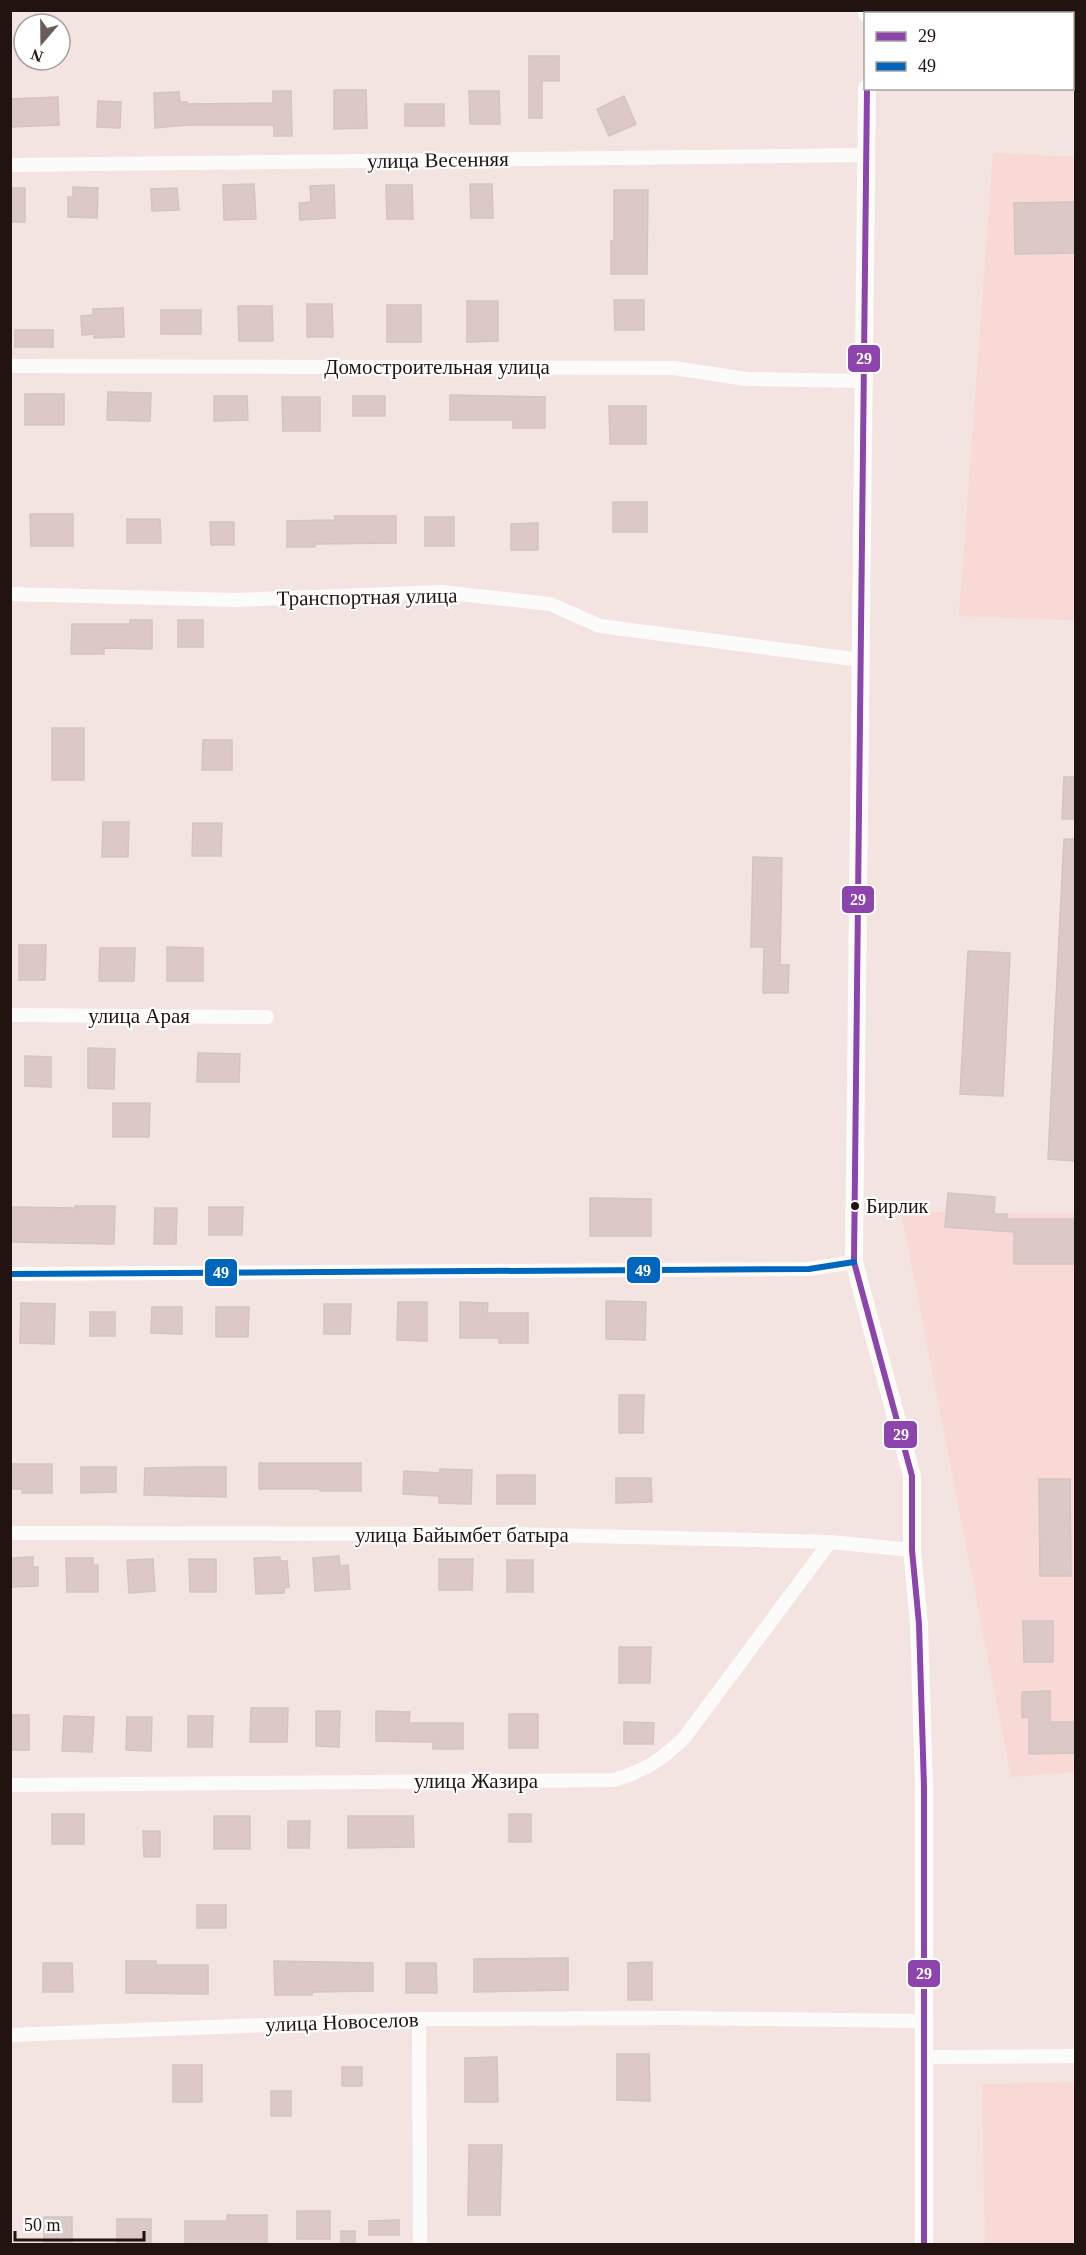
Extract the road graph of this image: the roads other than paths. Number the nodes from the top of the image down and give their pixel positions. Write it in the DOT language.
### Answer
graph roads {
  1 [pos="867,90"];
  2 [pos="866,155"];
  3 [pos="10,165"];
  4 [pos="10,366"];
  5 [pos="864,381"];
  6 [pos="10,594"];
  7 [pos="861,660"];
  8 [pos="10,1015"];
  9 [pos="267,1017"];
  10 [pos="854,1262"];
  11 [pos="10,1274"];
  12 [pos="10,1533"];
  13 [pos="830,1542"];
  14 [pos="912,1550"];
  15 [pos="10,1785"];
  16 [pos="419,2019"];
  17 [pos="923,2020"];
  18 [pos="10,2035"];
  19 [pos="1076,2056"];
  20 [pos="923,2057"];
  21 [pos="420,2244"];
  22 [pos="924,2244"];
  1 -- 2 [label="street"];
  2 -- 3 [label="street, улица Весенняя"];
  2 -- 5 [label="street"];
  4 -- 5 [label="street, Домостроительная улица"];
  5 -- 7 [label="street"];
  6 -- 7 [label="street, Транспортная улица"];
  7 -- 10 [label="street"];
  8 -- 9 [label="street, улица Арая"];
  10 -- 11 [label="street"];
  10 -- 14 [label="street"];
  12 -- 13 [label="street, улица Байымбет батыра"];
  13 -- 14 [label="street, улица Байымбет батыра"];
  13 -- 15 [label="street, улица Жазира"];
  14 -- 17 [label="street"];
  16 -- 17 [label="street, улица Новоселов"];
  16 -- 18 [label="street, улица Новоселов"];
  16 -- 21 [label="street"];
  17 -- 20 [label="street"];
  19 -- 20 [label="street"];
  20 -- 22 [label="street"];
}
